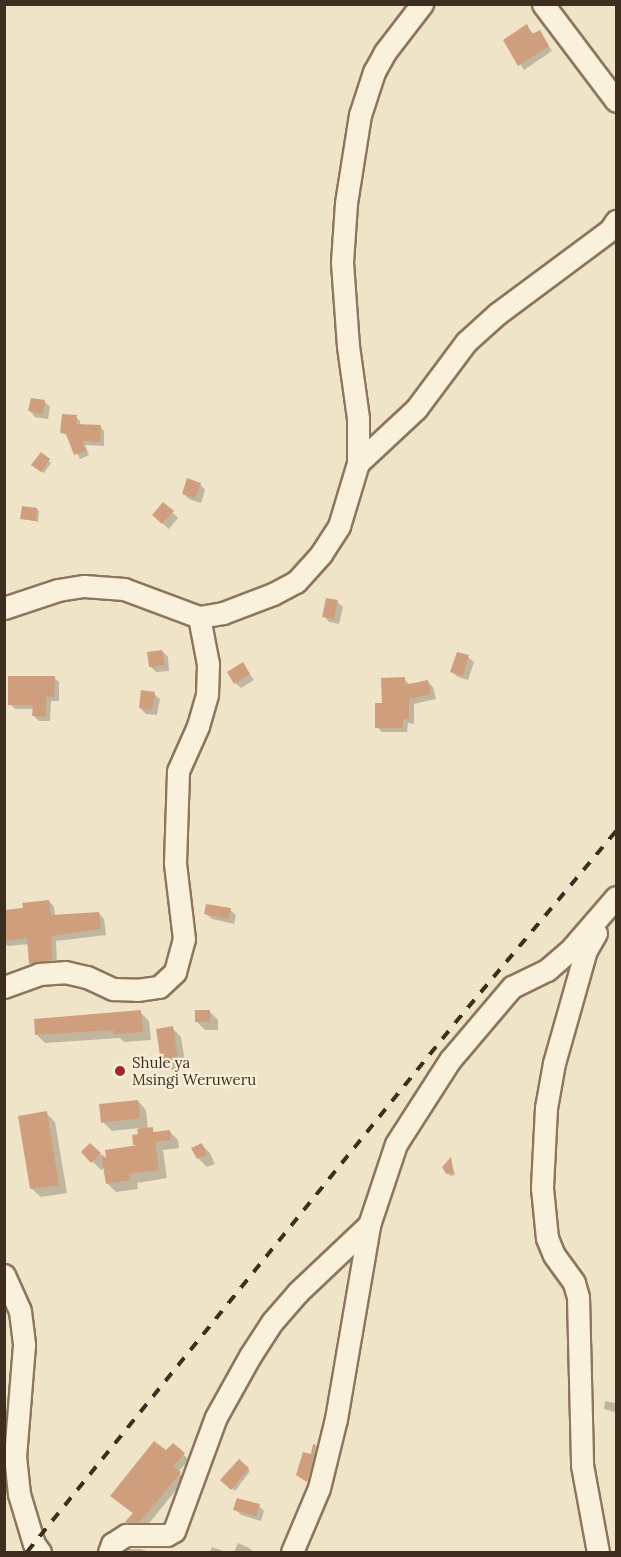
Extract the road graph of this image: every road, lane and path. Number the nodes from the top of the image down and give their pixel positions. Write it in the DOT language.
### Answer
graph roads {
  1 [pos="422,4"];
  2 [pos="543,4"];
  3 [pos="616,101"];
  4 [pos="616,221"];
  5 [pos="358,463"];
  6 [pos="4,608"];
  7 [pos="199,617"];
  8 [pos="616,897"];
  9 [pos="4,987"];
  10 [pos="369,1225"];
  11 [pos="4,1275"];
  12 [pos="40,1552"];
  13 [pos="110,1552"];
  14 [pos="292,1552"];
  15 [pos="598,1552"];
  1 -- 5 [label="street"];
  2 -- 3 [label="street"];
  4 -- 5 [label="street"];
  5 -- 7 [label="street"];
  6 -- 7 [label="street"];
  7 -- 9 [label="street"];
  8 -- 10 [label="street"];
  8 -- 15 [label="street"];
  10 -- 13 [label="street"];
  10 -- 14 [label="street"];
  11 -- 12 [label="street"];
}
